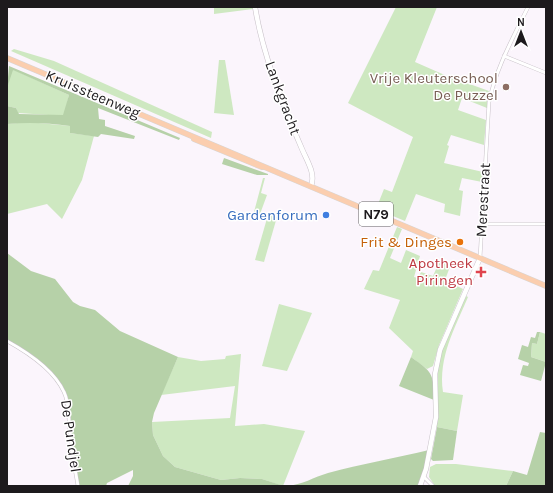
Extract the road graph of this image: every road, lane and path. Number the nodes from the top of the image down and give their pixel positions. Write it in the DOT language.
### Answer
graph roads {
  1 [pos="255,7"];
  2 [pos="528,7"];
  3 [pos="504,56"];
  4 [pos="8,60"];
  5 [pos="546,73"];
  6 [pos="311,186"];
  7 [pos="482,224"];
  8 [pos="546,224"];
  9 [pos="480,258"];
  10 [pos="546,286"];
  11 [pos="7,341"];
  12 [pos="424,477"];
  13 [pos="78,486"];
  14 [pos="420,486"];
  15 [pos="433,486"];
  1 -- 6 [label="street, Lankgracht"];
  2 -- 3 [label="street, Merestraat"];
  3 -- 5 [label="street"];
  3 -- 7 [label="street, Merestraat"];
  4 -- 6 [label="main road, Kruissteenweg / N79"];
  6 -- 9 [label="main road, Kruissteenweg / N79"];
  7 -- 8 [label="street"];
  7 -- 9 [label="street, Merestraat"];
  9 -- 10 [label="main road, Kruissteenweg / N79"];
  9 -- 12 [label="street, Merestraat"];
  11 -- 13 [label="street, De Pundjel"];
  12 -- 14 [label="street, Merestraat"];
  12 -- 15 [label="street"];
}
